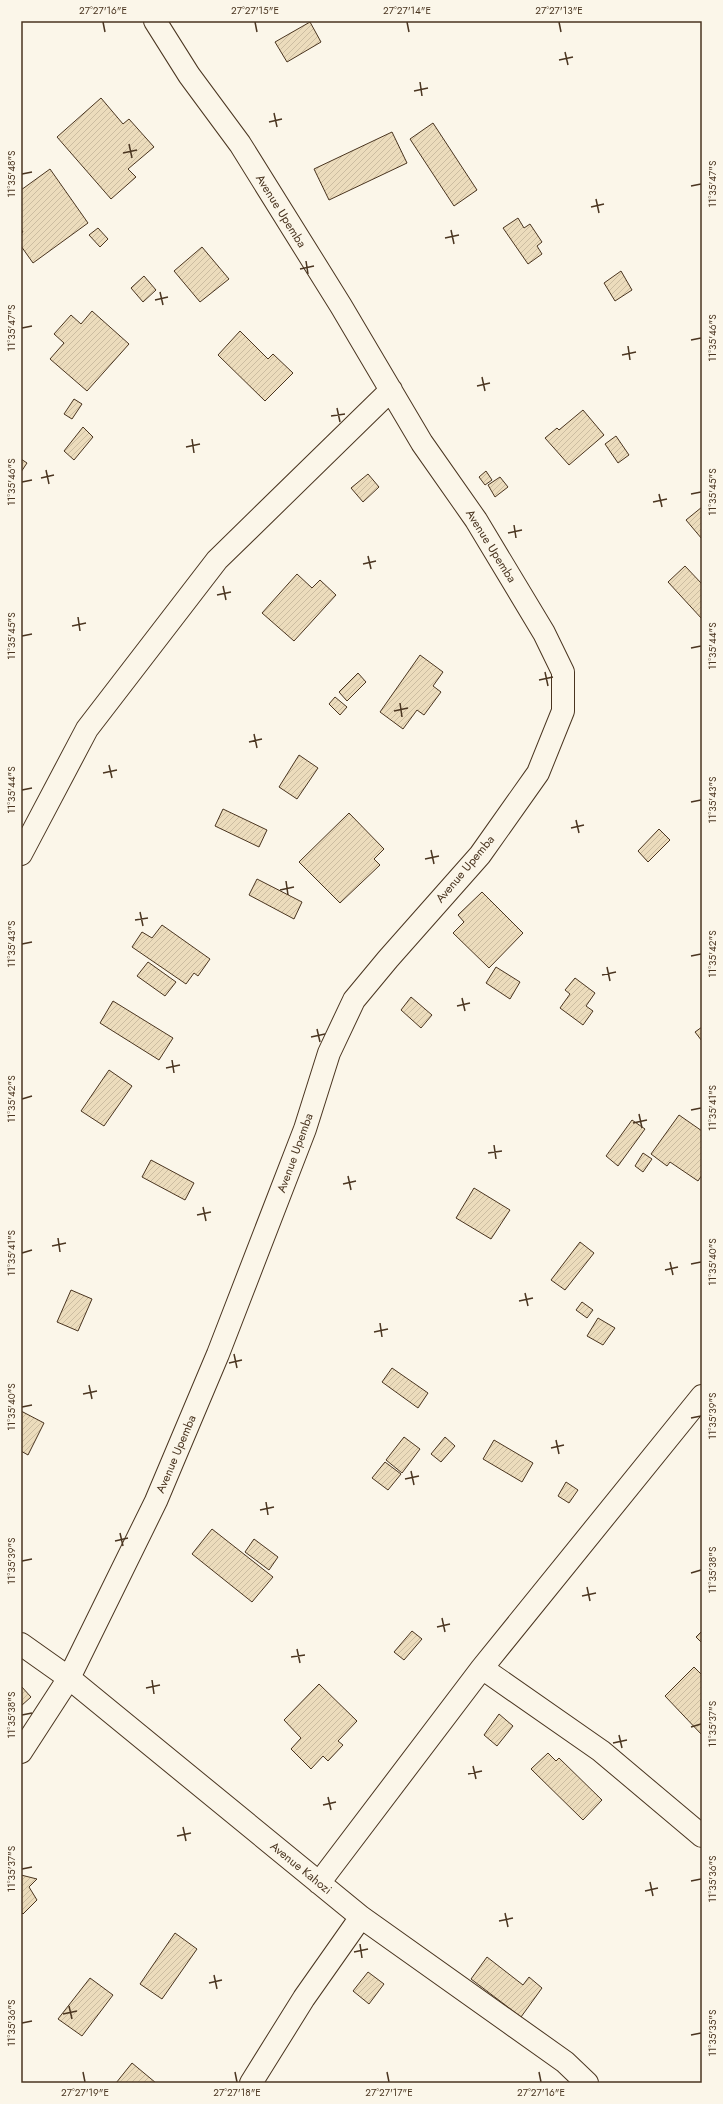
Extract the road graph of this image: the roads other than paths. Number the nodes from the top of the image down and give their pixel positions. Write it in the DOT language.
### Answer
graph roads {
  1 [pos="155,21"];
  2 [pos="391,390"];
  3 [pos="21,854"];
  4 [pos="702,1396"];
  5 [pos="21,1644"];
  6 [pos="482,1668"];
  7 [pos="69,1678"];
  8 [pos="21,1752"];
  9 [pos="702,1836"];
  10 [pos="319,1883"];
  11 [pos="361,1917"];
  12 [pos="251,2083"];
  13 [pos="587,2083"];
  1 -- 2 [label="street, Avenue Upemba"];
  2 -- 3 [label="street"];
  2 -- 7 [label="street, Avenue Upemba"];
  4 -- 6 [label="street"];
  5 -- 7 [label="street, Avenue Kahozi"];
  6 -- 9 [label="street"];
  6 -- 10 [label="street"];
  7 -- 8 [label="street, Avenue Upemba"];
  7 -- 10 [label="street, Avenue Kahozi"];
  10 -- 11 [label="street, Avenue Kahozi"];
  11 -- 12 [label="street"];
  11 -- 13 [label="street, Avenue Kahozi"];
}
